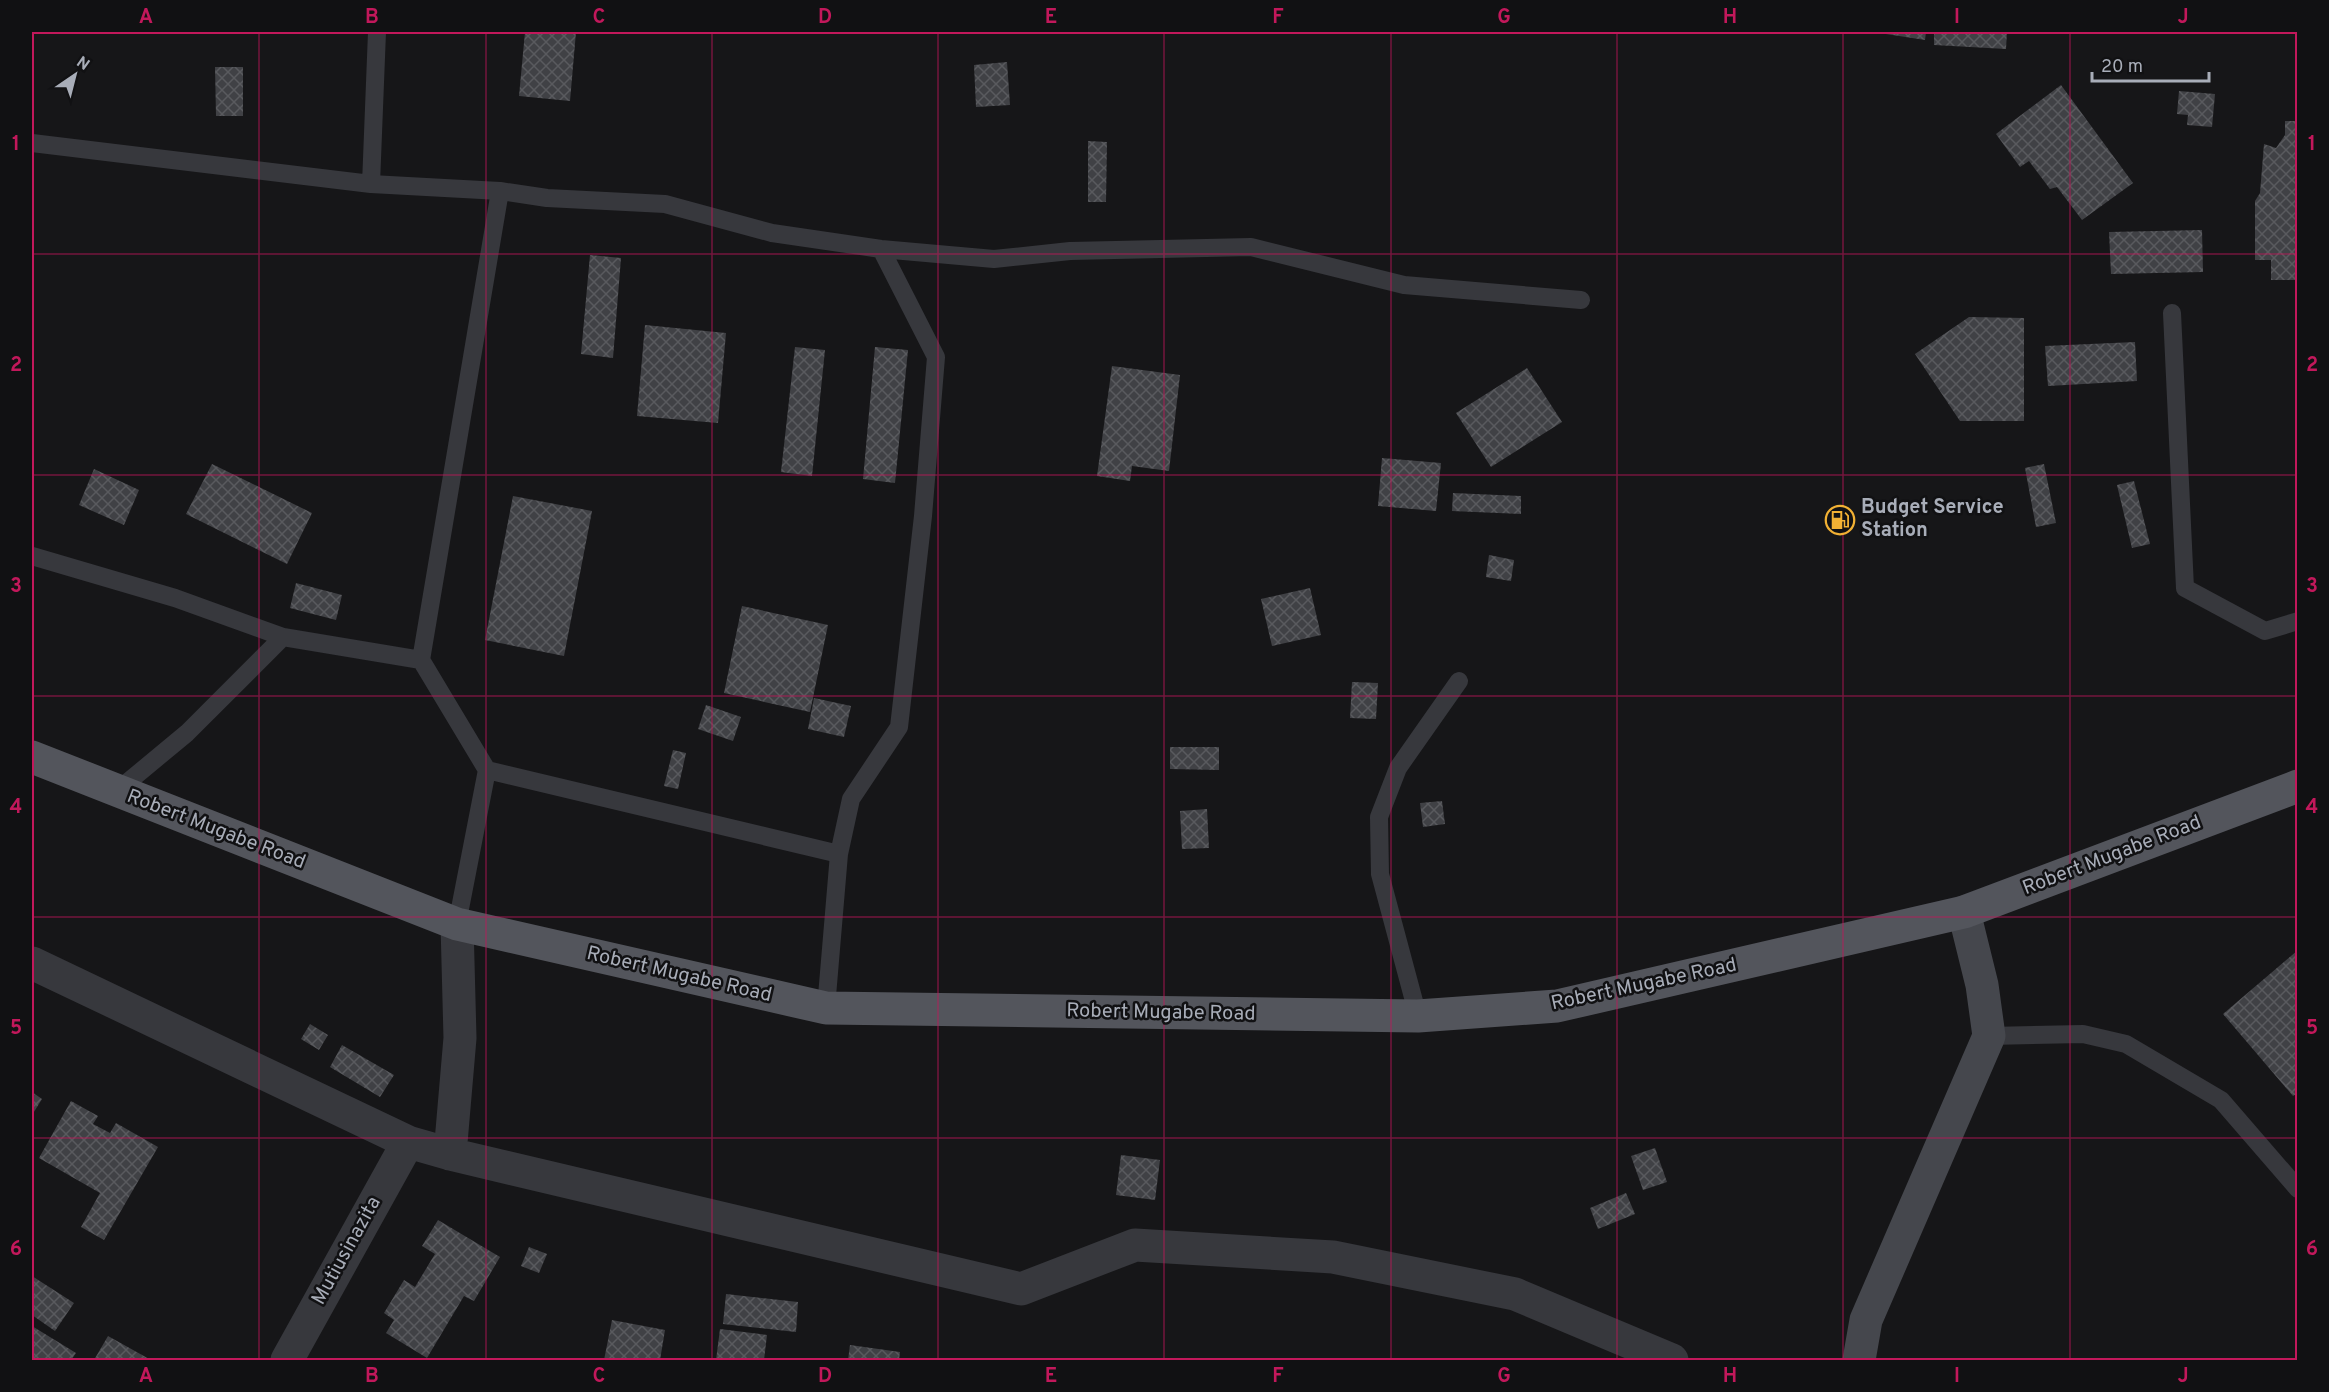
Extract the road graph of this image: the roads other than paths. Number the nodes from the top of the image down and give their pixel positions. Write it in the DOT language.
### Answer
graph roads {
  1 [pos="377,32"];
  2 [pos="32,143"];
  3 [pos="371,184"];
  4 [pos="500,191"];
  5 [pos="881,249"];
  6 [pos="1581,300"];
  7 [pos="2172,313"];
  8 [pos="32,556"];
  9 [pos="2298,621"];
  10 [pos="283,638"];
  11 [pos="421,660"];
  12 [pos="1459,681"];
  13 [pos="32,757"];
  14 [pos="488,770"];
  15 [pos="2298,786"];
  16 [pos="117,791"];
  17 [pos="839,854"];
  18 [pos="1964,912"];
  19 [pos="457,924"];
  20 [pos="32,963"];
  21 [pos="826,1008"];
  22 [pos="1418,1016"];
  23 [pos="1989,1036"];
  24 [pos="408,1142"];
  25 [pos="450,1154"];
  26 [pos="2298,1189"];
  27 [pos="287,1360"];
  28 [pos="1672,1360"];
  29 [pos="1859,1360"];
  1 -- 3 [label="lane"];
  2 -- 3 [label="lane"];
  3 -- 4 [label="lane"];
  4 -- 5 [label="lane"];
  4 -- 11 [label="lane"];
  5 -- 6 [label="lane"];
  5 -- 17 [label="lane"];
  7 -- 9 [label="lane"];
  8 -- 10 [label="lane"];
  10 -- 11 [label="lane"];
  10 -- 16 [label="lane"];
  11 -- 14 [label="lane"];
  12 -- 22 [label="lane"];
  13 -- 16 [label="main road, Robert Mugabe Road"];
  14 -- 17 [label="lane"];
  14 -- 19 [label="lane"];
  15 -- 18 [label="main road, Robert Mugabe Road"];
  16 -- 19 [label="main road, Robert Mugabe Road"];
  17 -- 21 [label="lane"];
  18 -- 22 [label="main road, Robert Mugabe Road"];
  18 -- 23 [label="street"];
  19 -- 21 [label="main road, Robert Mugabe Road"];
  19 -- 25 [label="street"];
  20 -- 24 [label="street"];
  21 -- 22 [label="main road, Robert Mugabe Road"];
  23 -- 26 [label="lane"];
  23 -- 29 [label="street"];
  24 -- 25 [label="street"];
  24 -- 27 [label="street, Mutiusinazita"];
  25 -- 28 [label="street"];
}
